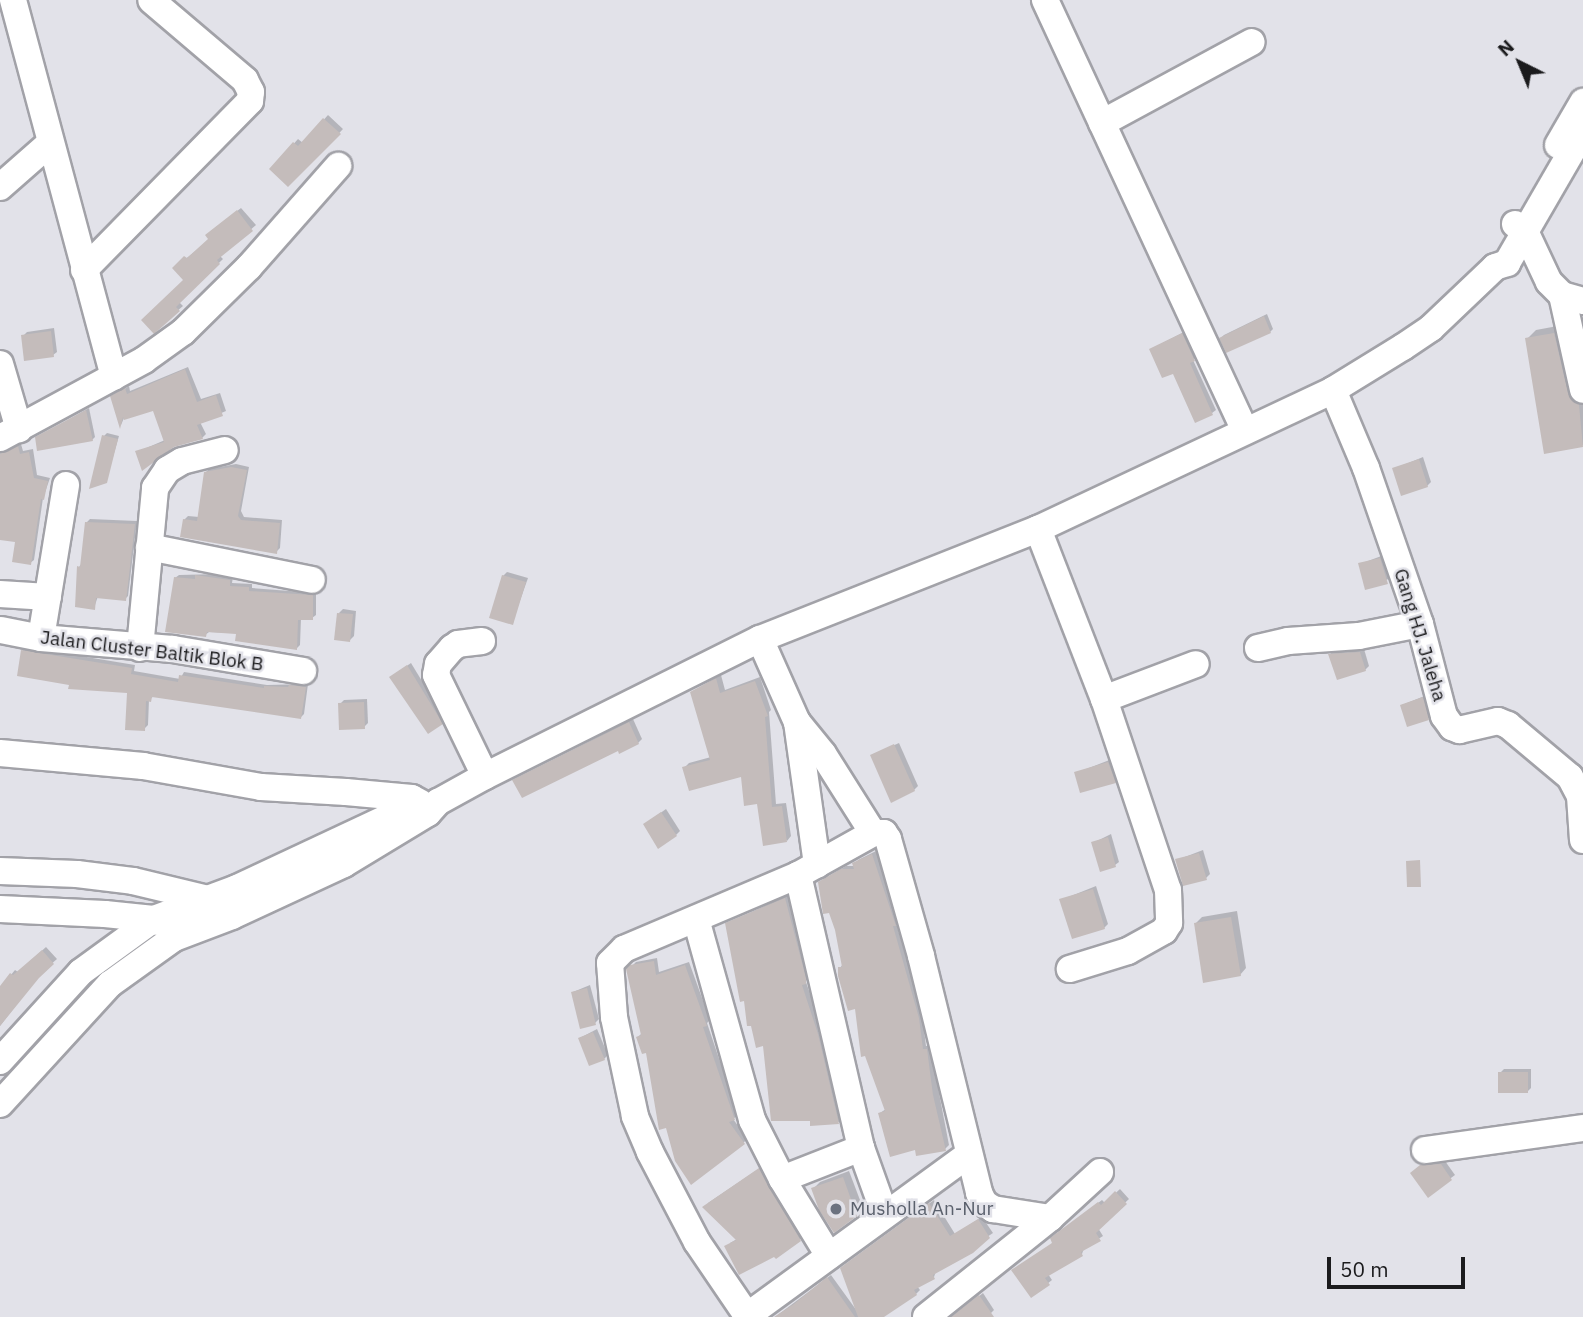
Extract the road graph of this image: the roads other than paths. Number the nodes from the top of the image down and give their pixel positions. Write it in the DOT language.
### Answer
graph roads {
  1 [pos="13,0"];
  2 [pos="151,0"];
  3 [pos="1045,0"];
  4 [pos="1252,42"];
  5 [pos="1583,102"];
  6 [pos="1102,123"];
  7 [pos="1583,132"];
  8 [pos="50,143"];
  9 [pos="338,166"];
  10 [pos="0,187"];
  11 [pos="1519,227"];
  12 [pos="84,270"];
  13 [pos="1572,298"];
  14 [pos="0,364"];
  15 [pos="114,377"];
  16 [pos="1333,390"];
  17 [pos="1583,390"];
  18 [pos="1245,431"];
  19 [pos="10,434"];
  20 [pos="225,450"];
  21 [pos="66,485"];
  22 [pos="1038,529"];
  23 [pos="149,547"];
  24 [pos="312,580"];
  25 [pos="0,594"];
  26 [pos="48,597"];
  27 [pos="1420,624"];
  28 [pos="0,630"];
  29 [pos="41,638"];
  30 [pos="760,639"];
  31 [pos="482,641"];
  32 [pos="140,648"];
  33 [pos="1258,648"];
  34 [pos="1196,664"];
  35 [pos="303,671"];
  36 [pos="1104,699"];
  37 [pos="797,722"];
  38 [pos="0,753"];
  39 [pos="485,776"];
  40 [pos="429,805"];
  41 [pos="873,833"];
  42 [pos="1583,840"];
  43 [pos="807,870"];
  44 [pos="0,871"];
  45 [pos="211,899"];
  46 [pos="0,909"];
  47 [pos="232,916"];
  48 [pos="154,919"];
  49 [pos="696,919"];
  50 [pos="174,938"];
  51 [pos="1070,969"];
  52 [pos="0,1061"];
  53 [pos="0,1104"];
  54 [pos="1583,1128"];
  55 [pos="861,1148"];
  56 [pos="1425,1150"];
  57 [pos="968,1155"];
  58 [pos="1100,1172"];
  59 [pos="782,1180"];
  60 [pos="885,1215"];
  61 [pos="1050,1218"];
  62 [pos="829,1256"];
  63 [pos="748,1317"];
  64 [pos="926,1317"];
  1 -- 8 [label="street"];
  2 -- 12 [label="street"];
  3 -- 6 [label="street"];
  4 -- 6 [label="street"];
  5 -- 11 [label="street"];
  6 -- 18 [label="street"];
  7 -- 11 [label="street"];
  8 -- 10 [label="street"];
  8 -- 12 [label="street"];
  9 -- 15 [label="street"];
  11 -- 13 [label="street"];
  11 -- 16 [label="street"];
  12 -- 15 [label="street"];
  13 -- 17 [label="street"];
  14 -- 19 [label="street"];
  15 -- 19 [label="street"];
  16 -- 18 [label="street"];
  16 -- 27 [label="street, Gang HJ. Jaleha"];
  18 -- 22 [label="street"];
  20 -- 23 [label="street"];
  21 -- 26 [label="street"];
  22 -- 30 [label="street"];
  22 -- 36 [label="street"];
  23 -- 24 [label="street"];
  23 -- 32 [label="street"];
  25 -- 26 [label="street"];
  26 -- 29 [label="street"];
  27 -- 33 [label="street"];
  27 -- 42 [label="street, Gang HJ. Jaleha"];
  28 -- 29 [label="street, Jalan Cluster Baltik Blok B"];
  29 -- 32 [label="street, Jalan Cluster Baltik Blok B"];
  30 -- 37 [label="street"];
  30 -- 39 [label="street"];
  31 -- 39 [label="street"];
  32 -- 35 [label="street, Jalan Cluster Baltik Blok B"];
  34 -- 36 [label="street"];
  36 -- 51 [label="street"];
  37 -- 41 [label="street"];
  37 -- 43 [label="street"];
  38 -- 40 [label="street"];
  39 -- 40 [label="street"];
  40 -- 45 [label="street"];
  40 -- 47 [label="street"];
  41 -- 43 [label="street"];
  41 -- 57 [label="street"];
  43 -- 49 [label="street"];
  43 -- 55 [label="street"];
  44 -- 45 [label="street"];
  45 -- 47 [label="street"];
  45 -- 48 [label="street"];
  46 -- 48 [label="street"];
  47 -- 50 [label="street"];
  48 -- 50 [label="street"];
  48 -- 52 [label="street"];
  49 -- 59 [label="street"];
  49 -- 63 [label="street"];
  50 -- 53 [label="street"];
  54 -- 56 [label="street"];
  55 -- 59 [label="street"];
  55 -- 60 [label="street"];
  57 -- 60 [label="street"];
  57 -- 61 [label="street"];
  58 -- 61 [label="street"];
  59 -- 62 [label="street"];
  60 -- 62 [label="street"];
  61 -- 64 [label="street"];
  62 -- 63 [label="street"];
}
